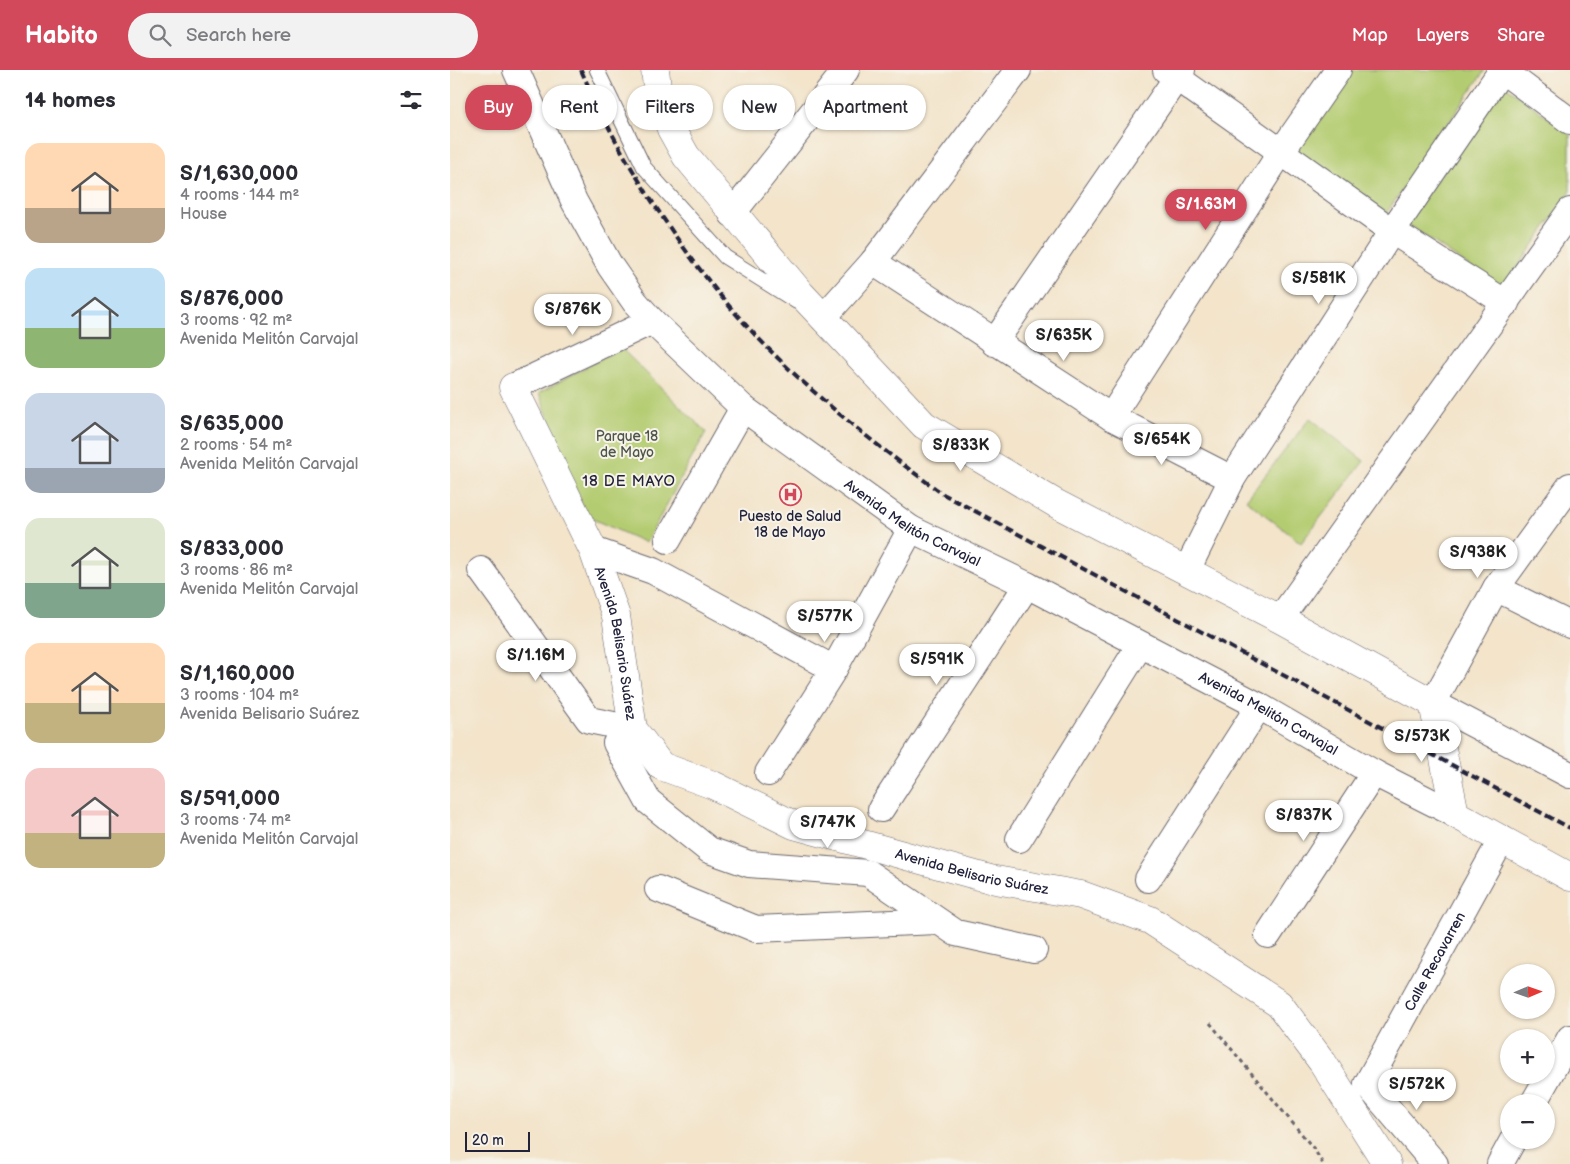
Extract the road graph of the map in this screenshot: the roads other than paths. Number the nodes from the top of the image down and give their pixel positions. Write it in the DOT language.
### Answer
graph roads {
  1 [pos="516,70"];
  2 [pos="597,70"];
  3 [pos="846,70"];
  4 [pos="1018,70"];
  5 [pos="1338,70"];
  6 [pos="1175,72"];
  7 [pos="661,75"];
  8 [pos="1570,121"];
  9 [pos="1281,152"];
  10 [pos="1570,211"];
  11 [pos="732,214"];
  12 [pos="1392,231"];
  13 [pos="872,262"];
  14 [pos="1506,302"];
  15 [pos="823,318"];
  16 [pos="652,321"];
  17 [pos="994,343"];
  18 [pos="512,387"];
  19 [pos="743,408"];
  20 [pos="1111,417"];
  21 [pos="1232,479"];
  22 [pos="1570,486"];
  23 [pos="911,529"];
  24 [pos="668,540"];
  25 [pos="593,550"];
  26 [pos="481,570"];
  27 [pos="1187,570"];
  28 [pos="1027,585"];
  29 [pos="1496,588"];
  30 [pos="1280,619"];
  31 [pos="1570,625"];
  32 [pos="1140,645"];
  33 [pos="834,669"];
  34 [pos="1433,703"];
  35 [pos="1259,706"];
  36 [pos="634,729"];
  37 [pos="768,773"];
  38 [pos="1374,773"];
  39 [pos="1570,775"];
  40 [pos="882,809"];
  41 [pos="1455,814"];
  42 [pos="1019,839"];
  43 [pos="1502,839"];
  44 [pos="1570,877"];
  45 [pos="1148,879"];
  46 [pos="658,889"];
  47 [pos="937,921"];
  48 [pos="1268,935"];
  49 [pos="1034,950"];
  50 [pos="1570,1038"];
  51 [pos="1538,1094"];
  52 [pos="1508,1149"];
  53 [pos="1387,1164"];
  54 [pos="1435,1164"];
  55 [pos="1500,1164"];
  1 -- 16 [label="street, Avenida Melitón Carvajal"];
  2 -- 15 [label="lane"];
  3 -- 11 [label="street"];
  4 -- 13 [label="street"];
  5 -- 9 [label="street"];
  6 -- 9 [label="street"];
  6 -- 17 [label="street"];
  7 -- 11 [label="street"];
  8 -- 12 [label="street"];
  9 -- 12 [label="street"];
  9 -- 20 [label="street"];
  10 -- 14 [label="street"];
  11 -- 15 [label="street"];
  12 -- 14 [label="street"];
  12 -- 21 [label="street"];
  13 -- 15 [label="street"];
  13 -- 17 [label="street"];
  14 -- 30 [label="street"];
  15 -- 27 [label="street"];
  16 -- 18 [label="street"];
  16 -- 19 [label="street, Avenida Melitón Carvajal"];
  17 -- 20 [label="street"];
  18 -- 25 [label="street, Avenida Belisario Suárez"];
  19 -- 23 [label="street, Avenida Melitón Carvajal"];
  19 -- 24 [label="street"];
  20 -- 21 [label="street"];
  21 -- 27 [label="street"];
  22 -- 29 [label="street"];
  23 -- 28 [label="street, Avenida Melitón Carvajal"];
  23 -- 33 [label="street"];
  25 -- 33 [label="street"];
  25 -- 36 [label="street, Avenida Belisario Suárez"];
  26 -- 36 [label="street"];
  27 -- 30 [label="street"];
  28 -- 32 [label="street, Avenida Melitón Carvajal"];
  28 -- 40 [label="street"];
  29 -- 31 [label="street"];
  29 -- 34 [label="street"];
  30 -- 34 [label="street"];
  32 -- 35 [label="street, Avenida Melitón Carvajal"];
  32 -- 42 [label="street"];
  33 -- 37 [label="street"];
  34 -- 39 [label="street"];
  34 -- 41 [label="street"];
  35 -- 38 [label="street, Avenida Melitón Carvajal"];
  35 -- 45 [label="street"];
  36 -- 47 [label="street"];
  36 -- 53 [label="street, Avenida Belisario Suárez"];
  38 -- 41 [label="street, Avenida Melitón Carvajal"];
  38 -- 48 [label="street"];
  41 -- 43 [label="street, Avenida Melitón Carvajal"];
  43 -- 44 [label="street, Avenida Melitón Carvajal"];
  43 -- 54 [label="street, Calle Recavarren"];
  46 -- 47 [label="street"];
  47 -- 49 [label="street"];
  50 -- 51 [label="street"];
  52 -- 55 [label="street"];
}
